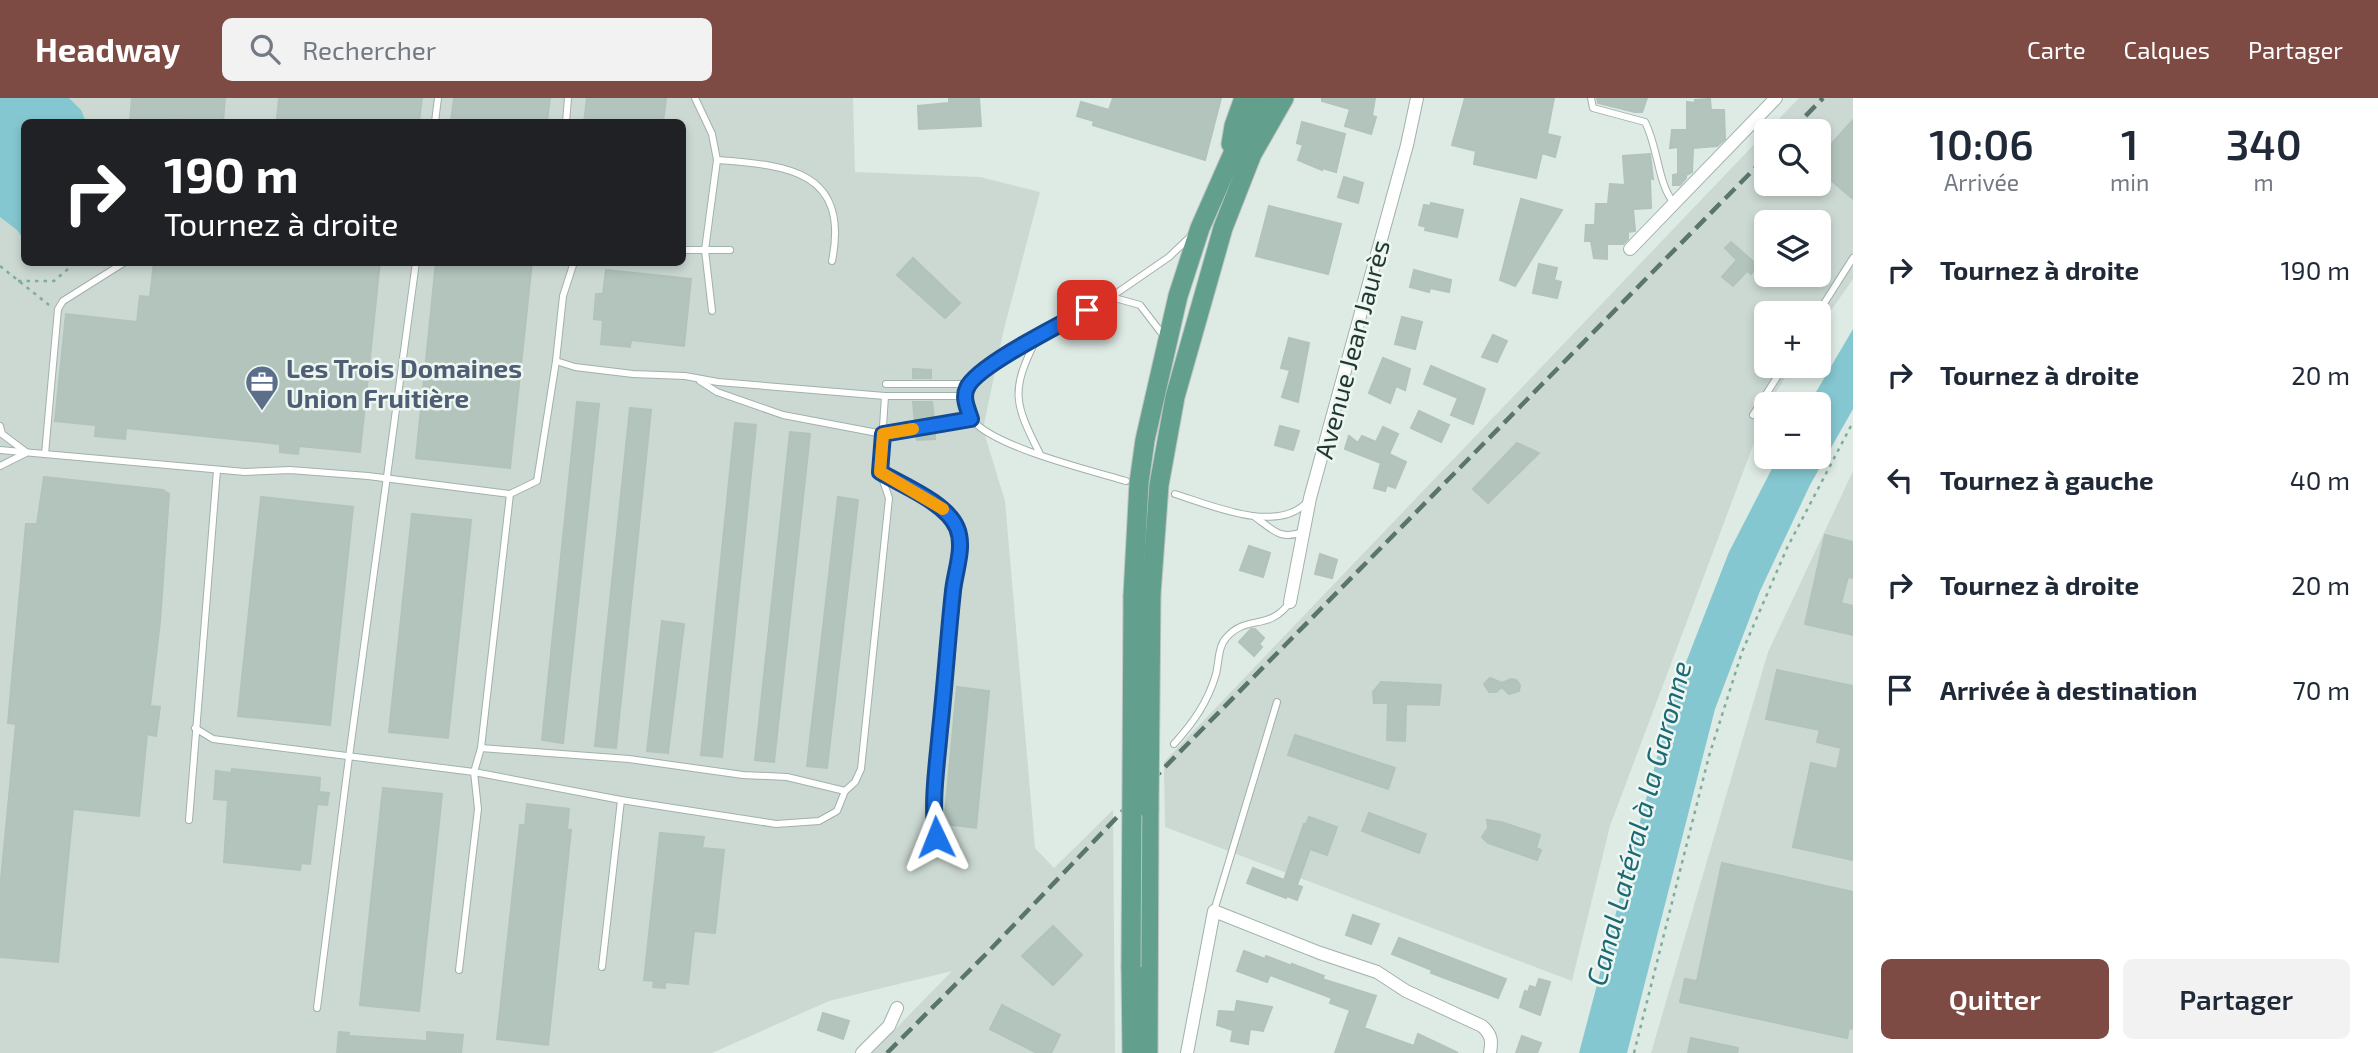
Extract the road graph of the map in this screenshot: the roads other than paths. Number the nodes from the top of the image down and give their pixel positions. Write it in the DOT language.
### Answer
graph roads {
  1 [pos="438,98"];
  2 [pos="568,98"];
  3 [pos="695,98"];
  4 [pos="1244,98"];
  5 [pos="1264,98"];
  6 [pos="1284,98"];
  7 [pos="1417,98"];
  8 [pos="1591,98"];
  9 [pos="1776,98"];
  10 [pos="435,119"];
  11 [pos="566,119"];
  12 [pos="1234,151"];
  13 [pos="718,160"];
  14 [pos="1674,203"];
  15 [pos="1200,228"];
  16 [pos="1630,249"];
  17 [pos="686,250"];
  18 [pos="705,250"];
  19 [pos="730,250"];
  20 [pos="1853,258"];
  21 [pos="832,261"];
  22 [pos="119,266"];
  23 [pos="415,266"];
  24 [pos="572,266"];
  25 [pos="1111,297"];
  26 [pos="1826,301"];
  27 [pos="712,311"];
  28 [pos="1038,336"];
  29 [pos="1168,341"];
  30 [pos="556,362"];
  31 [pos="1776,378"];
  32 [pos="697,379"];
  33 [pos="886,384"];
  34 [pos="968,384"];
  35 [pos="885,396"];
  36 [pos="964,396"];
  37 [pos="1753,415"];
  38 [pos="971,419"];
  39 [pos="0,426"];
  40 [pos="883,434"];
  41 [pos="0,450"];
  42 [pos="27,453"];
  43 [pos="44,454"];
  44 [pos="1041,455"];
  45 [pos="0,466"];
  46 [pos="217,470"];
  47 [pos="880,472"];
  48 [pos="387,478"];
  49 [pos="1126,481"];
  50 [pos="510,495"];
  51 [pos="1175,495"];
  52 [pos="1310,498"];
  53 [pos="1255,517"];
  54 [pos="1304,531"];
  55 [pos="1142,595"];
  56 [pos="1290,602"];
  57 [pos="1277,702"];
  58 [pos="195,728"];
  59 [pos="1174,744"];
  60 [pos="481,748"];
  61 [pos="349,757"];
  62 [pos="474,772"];
  63 [pos="845,791"];
  64 [pos="621,800"];
  65 [pos="189,821"];
  66 [pos="957,849"];
  67 [pos="1214,911"];
  68 [pos="602,967"];
  69 [pos="459,970"];
  70 [pos="897,1007"];
  71 [pos="317,1009"];
  72 [pos="862,1053"];
  73 [pos="1132,1053"];
  74 [pos="1148,1053"];
  75 [pos="1187,1053"];
  76 [pos="1489,1053"];
  1 -- 10 [label="lane"];
  2 -- 11 [label="lane"];
  3 -- 13 [label="lane"];
  4 -- 12 [label="main road"];
  5 -- 12 [label="main road"];
  6 -- 55 [label="main road"];
  7 -- 52 [label="street, Avenue Jean Jaurès"];
  8 -- 14 [label="lane"];
  9 -- 14 [label="street"];
  12 -- 15 [label="main road"];
  13 -- 18 [label="lane"];
  13 -- 21 [label="lane"];
  14 -- 16 [label="street"];
  15 -- 25 [label="lane"];
  15 -- 29 [label="main road"];
  17 -- 18 [label="lane"];
  18 -- 19 [label="lane"];
  18 -- 27 [label="lane"];
  20 -- 26 [label="lane"];
  22 -- 43 [label="lane"];
  23 -- 48 [label="lane"];
  24 -- 30 [label="lane"];
  25 -- 28 [label="lane"];
  25 -- 29 [label="lane"];
  28 -- 34 [label="lane"];
  28 -- 44 [label="lane"];
  29 -- 55 [label="main road"];
  30 -- 32 [label="lane"];
  30 -- 50 [label="lane"];
  31 -- 37 [label="lane"];
  32 -- 35 [label="lane"];
  32 -- 40 [label="lane"];
  33 -- 34 [label="lane"];
  34 -- 36 [label="lane"];
  35 -- 36 [label="lane"];
  35 -- 40 [label="lane"];
  36 -- 38 [label="lane"];
  38 -- 40 [label="lane"];
  38 -- 44 [label="lane"];
  39 -- 42 [label="lane"];
  40 -- 47 [label="lane"];
  41 -- 42 [label="lane"];
  42 -- 43 [label="lane"];
  42 -- 45 [label="lane"];
  43 -- 46 [label="lane"];
  44 -- 49 [label="lane"];
  46 -- 48 [label="lane"];
  46 -- 58 [label="lane"];
  47 -- 63 [label="lane"];
  47 -- 66 [label="lane"];
  48 -- 50 [label="lane"];
  48 -- 61 [label="lane"];
  50 -- 60 [label="lane"];
  51 -- 53 [label="lane"];
  52 -- 53 [label="lane"];
  52 -- 54 [label="street, Avenue Jean Jaurès"];
  53 -- 54 [label="lane"];
  54 -- 56 [label="street, Avenue Jean Jaurès"];
  55 -- 73 [label="main road, bridge"];
  55 -- 74 [label="main road, bridge"];
  56 -- 59 [label="lane"];
  57 -- 67 [label="lane"];
  58 -- 61 [label="lane"];
  58 -- 65 [label="lane"];
  60 -- 62 [label="lane"];
  60 -- 63 [label="lane"];
  61 -- 62 [label="lane"];
  61 -- 71 [label="lane"];
  62 -- 64 [label="lane"];
  62 -- 69 [label="lane"];
  63 -- 64 [label="lane"];
  64 -- 68 [label="lane"];
  67 -- 75 [label="street"];
  67 -- 76 [label="street"];
  70 -- 72 [label="street"];
}
